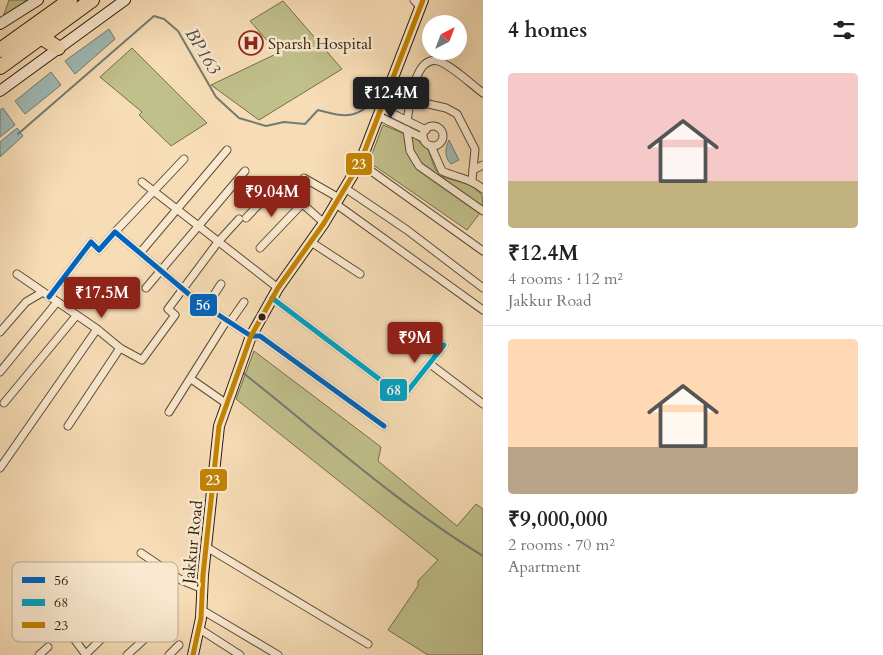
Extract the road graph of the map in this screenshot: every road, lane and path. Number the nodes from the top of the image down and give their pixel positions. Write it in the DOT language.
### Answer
graph roads {
  1 [pos="38,0"];
  2 [pos="70,0"];
  3 [pos="92,0"];
  4 [pos="125,0"];
  5 [pos="419,3"];
  6 [pos="0,24"];
  7 [pos="41,37"];
  8 [pos="58,48"];
  9 [pos="0,50"];
  10 [pos="0,67"];
  11 [pos="0,91"];
  12 [pos="483,93"];
  13 [pos="411,100"];
  14 [pos="380,112"];
  15 [pos="407,120"];
  16 [pos="407,130"];
  17 [pos="426,130"];
  18 [pos="423,138"];
  19 [pos="483,145"];
  20 [pos="431,146"];
  21 [pos="227,150"];
  22 [pos="475,150"];
  23 [pos="184,158"];
  24 [pos="360,163"];
  25 [pos="483,165"];
  26 [pos="473,170"];
  27 [pos="245,171"];
  28 [pos="304,178"];
  29 [pos="472,180"];
  30 [pos="142,182"];
  31 [pos="346,188"];
  32 [pos="483,189"];
  33 [pos="154,192"];
  34 [pos="338,201"];
  35 [pos="302,204"];
  36 [pos="176,209"];
  37 [pos="483,211"];
  38 [pos="324,223"];
  39 [pos="197,227"];
  40 [pos="115,232"];
  41 [pos="218,242"];
  42 [pos="311,242"];
  43 [pos="260,248"];
  44 [pos="483,251"];
  45 [pos="140,253"];
  46 [pos="161,271"];
  47 [pos="17,274"];
  48 [pos="360,274"];
  49 [pos="221,284"];
  50 [pos="146,288"];
  51 [pos="278,288"];
  52 [pos="483,288"];
  53 [pos="182,289"];
  54 [pos="46,294"];
  55 [pos="272,298"];
  56 [pos="56,302"];
  57 [pos="244,302"];
  58 [pos="206,306"];
  59 [pos="483,310"];
  60 [pos="76,316"];
  61 [pos="228,321"];
  62 [pos="97,329"];
  63 [pos="0,332"];
  64 [pos="251,336"];
  65 [pos="444,345"];
  66 [pos="120,348"];
  67 [pos="430,364"];
  68 [pos="0,372"];
  69 [pos="191,379"];
  70 [pos="4,403"];
  71 [pos="227,404"];
  72 [pos="483,404"];
  73 [pos="169,412"];
  74 [pos="68,426"];
  75 [pos="384,426"];
  76 [pos="0,468"];
  77 [pos="208,548"];
  78 [pos="141,553"];
  79 [pos="154,562"];
  80 [pos="178,579"];
  81 [pos="203,590"];
  82 [pos="202,610"];
  83 [pos="198,628"];
  84 [pos="77,642"];
  85 [pos="98,642"];
  86 [pos="141,642"];
  87 [pos="368,644"];
  88 [pos="179,645"];
  89 [pos="48,647"];
  90 [pos="86,654"];
  91 [pos="238,654"];
  92 [pos="39,655"];
  93 [pos="127,655"];
  94 [pos="169,655"];
  95 [pos="193,655"];
  96 [pos="278,655"];
  1 -- 6 [label="street"];
  2 -- 9 [label="highway"];
  3 -- 7 [label="highway"];
  4 -- 8 [label="street"];
  5 -- 14 [label="street, Jakkur Road"];
  7 -- 8 [label="highway"];
  7 -- 10 [label="highway"];
  8 -- 11 [label="street"];
  12 -- 13 [label="street"];
  13 -- 15 [label="street"];
  13 -- 22 [label="street"];
  14 -- 15 [label="street"];
  14 -- 16 [label="street"];
  14 -- 24 [label="street, Jakkur Road"];
  15 -- 17 [label="street"];
  16 -- 18 [label="street"];
  16 -- 37 [label="street"];
  17 -- 18 [label="street"];
  17 -- 20 [label="street"];
  18 -- 20 [label="street"];
  19 -- 22 [label="street"];
  20 -- 29 [label="street"];
  21 -- 36 [label="street"];
  22 -- 26 [label="street"];
  23 -- 33 [label="street"];
  24 -- 31 [label="street, Jakkur Road"];
  24 -- 44 [label="street"];
  25 -- 26 [label="street"];
  26 -- 29 [label="street"];
  27 -- 39 [label="street"];
  28 -- 34 [label="street"];
  29 -- 32 [label="street"];
  30 -- 33 [label="street"];
  31 -- 34 [label="street, Jakkur Road"];
  31 -- 52 [label="street"];
  33 -- 36 [label="street"];
  33 -- 40 [label="street"];
  34 -- 38 [label="street, Jakkur Road"];
  34 -- 59 [label="street"];
  35 -- 38 [label="street"];
  35 -- 41 [label="street"];
  35 -- 43 [label="street"];
  36 -- 39 [label="street"];
  36 -- 45 [label="street"];
  38 -- 42 [label="street, Jakkur Road"];
  39 -- 41 [label="street"];
  39 -- 46 [label="street"];
  40 -- 45 [label="street"];
  40 -- 54 [label="street"];
  41 -- 51 [label="street"];
  41 -- 53 [label="street"];
  42 -- 48 [label="street"];
  42 -- 51 [label="street, Jakkur Road"];
  45 -- 46 [label="street"];
  46 -- 50 [label="street"];
  46 -- 53 [label="street"];
  47 -- 54 [label="street"];
  49 -- 58 [label="street"];
  51 -- 55 [label="street, Jakkur Road"];
  53 -- 58 [label="street"];
  53 -- 66 [label="street"];
  54 -- 56 [label="street"];
  54 -- 63 [label="street"];
  55 -- 64 [label="street, Jakkur Road"];
  55 -- 67 [label="street"];
  56 -- 60 [label="street"];
  56 -- 68 [label="street"];
  57 -- 61 [label="street"];
  58 -- 61 [label="street"];
  60 -- 62 [label="street"];
  60 -- 70 [label="street"];
  61 -- 64 [label="street"];
  61 -- 69 [label="street"];
  62 -- 66 [label="street"];
  62 -- 76 [label="street"];
  64 -- 71 [label="street, Jakkur Road"];
  64 -- 75 [label="street"];
  65 -- 67 [label="street"];
  66 -- 74 [label="street"];
  67 -- 72 [label="street"];
  69 -- 71 [label="street"];
  69 -- 73 [label="street"];
  71 -- 77 [label="street, Jakkur Road"];
  77 -- 81 [label="street, Jakkur Road"];
  77 -- 87 [label="street"];
  78 -- 79 [label="street"];
  80 -- 81 [label="street"];
  81 -- 82 [label="street, Jakkur Road"];
  82 -- 83 [label="street, Jakkur Road"];
  82 -- 96 [label="street"];
  83 -- 91 [label="street"];
  83 -- 95 [label="street, Jakkur Road"];
  84 -- 90 [label="street"];
  85 -- 90 [label="street"];
  86 -- 93 [label="street"];
  88 -- 94 [label="street"];
  89 -- 92 [label="street"];
}
